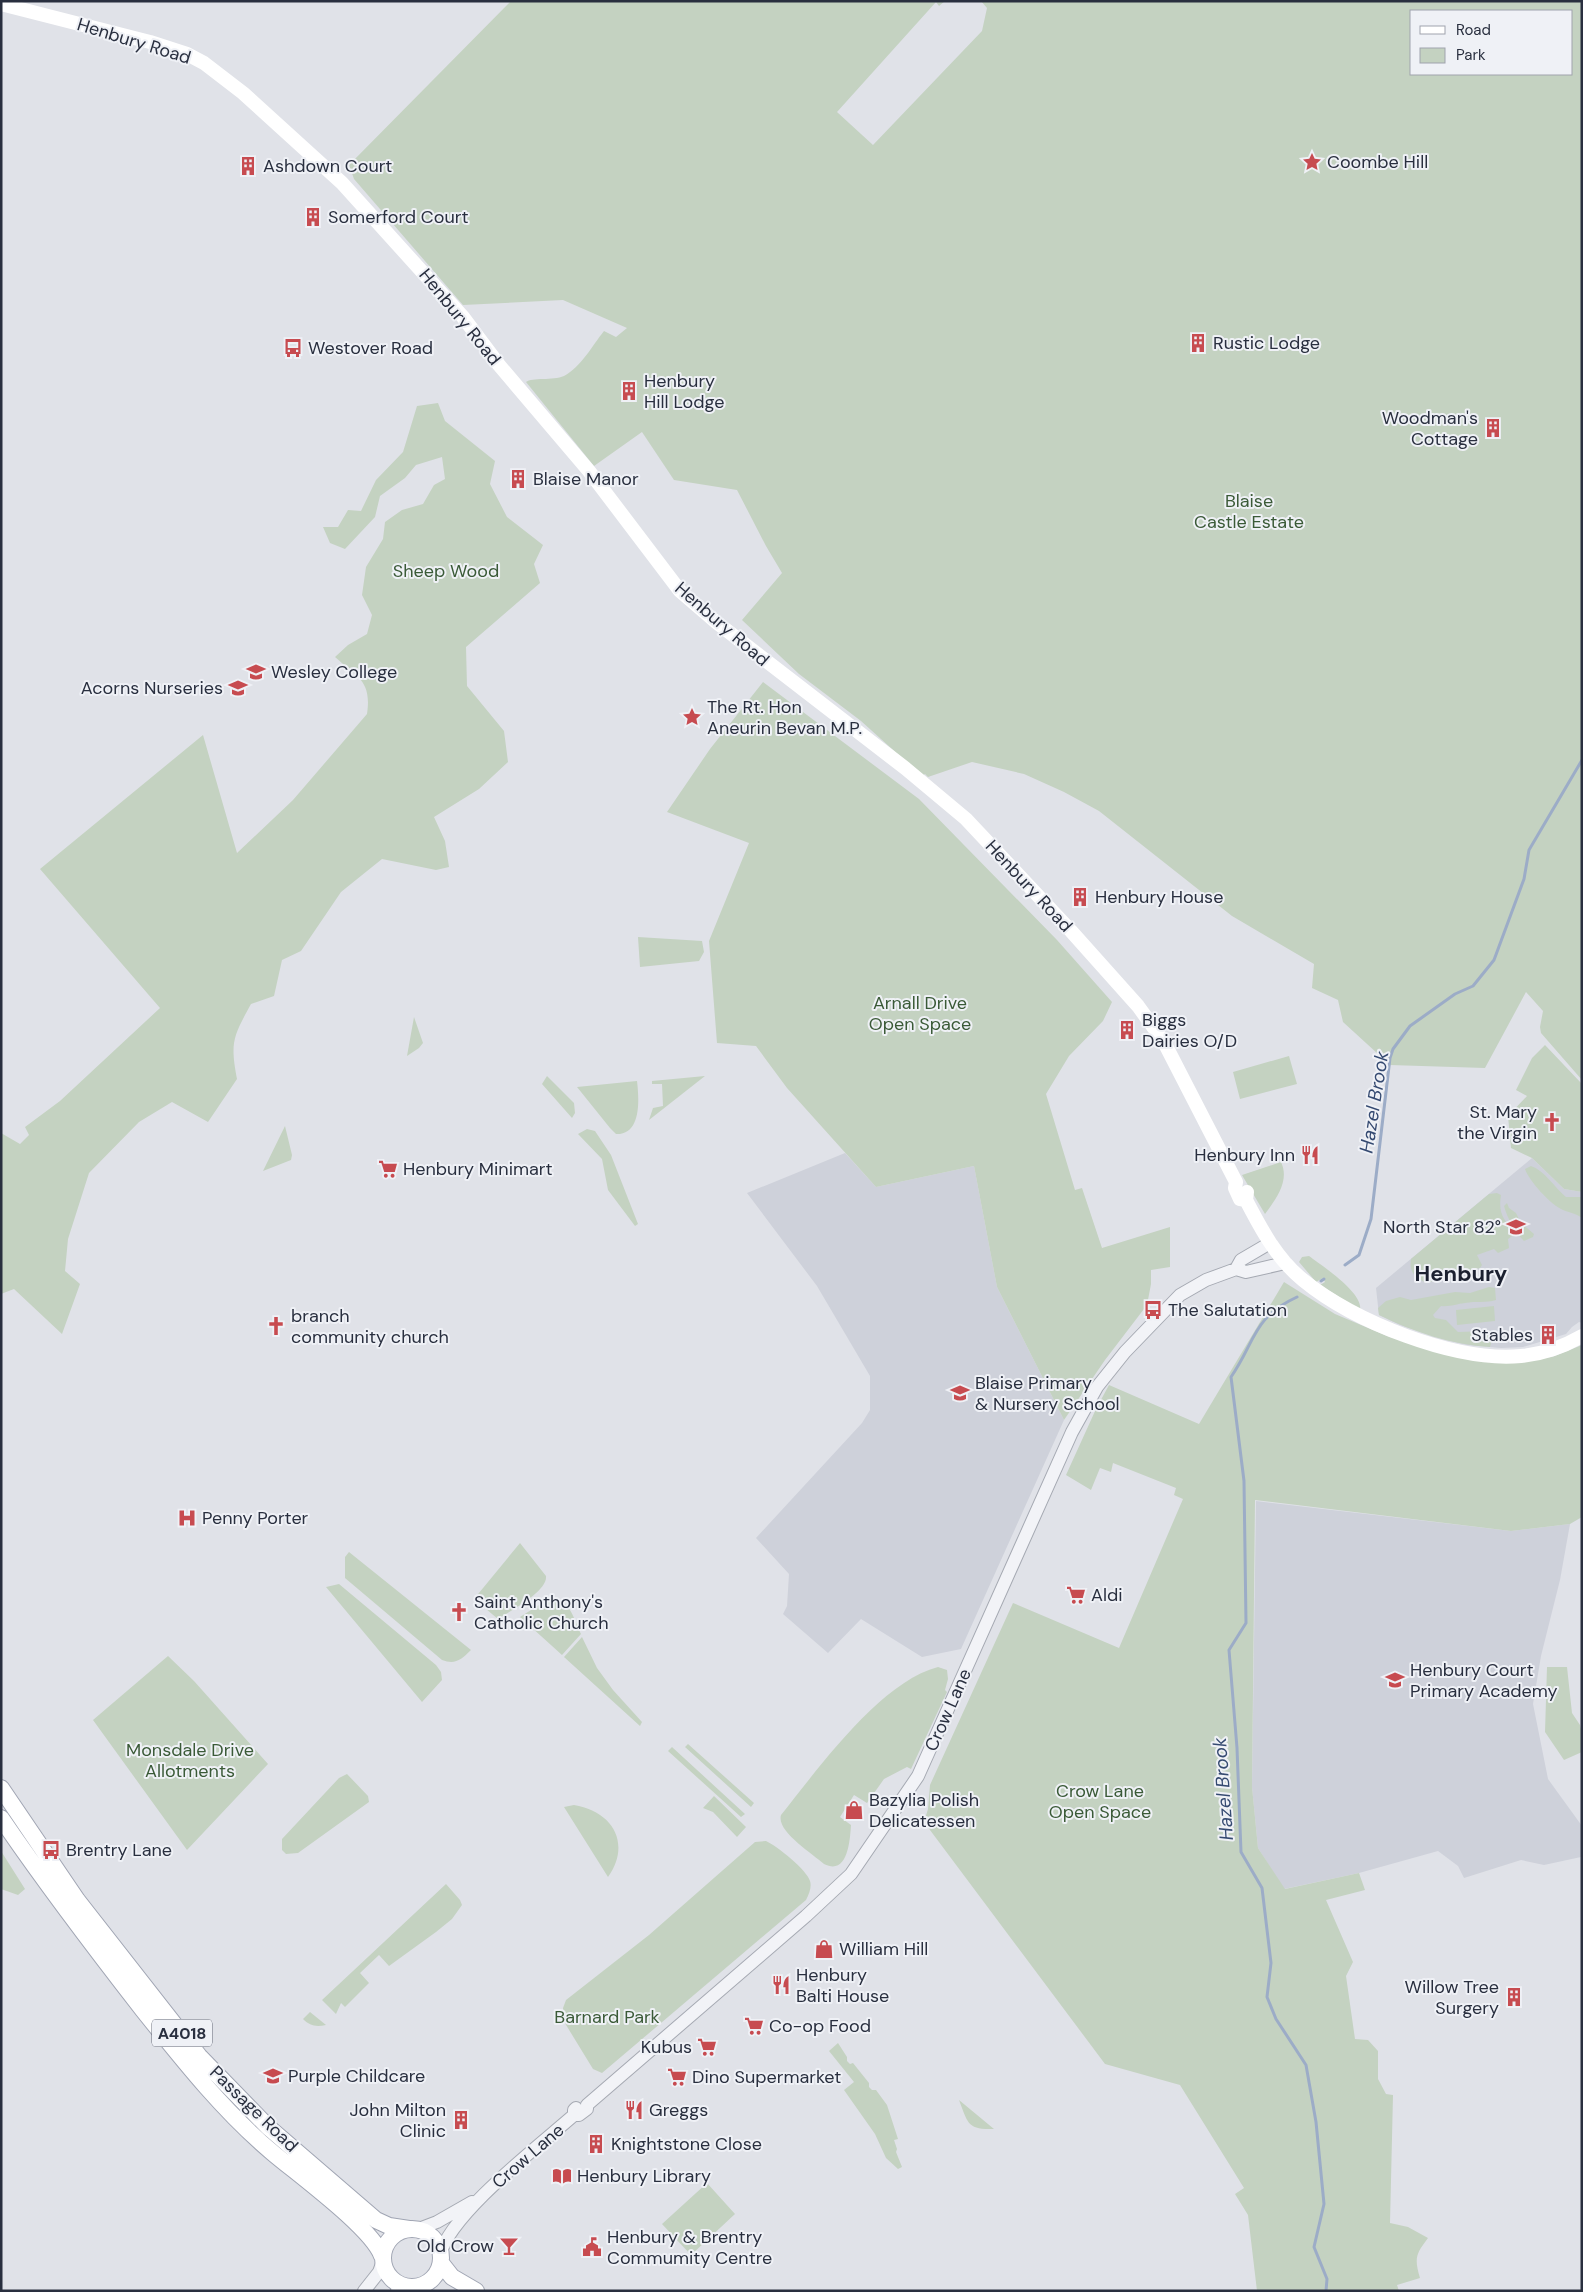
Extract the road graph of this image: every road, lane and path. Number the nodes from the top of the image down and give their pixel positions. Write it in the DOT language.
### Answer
graph roads {
  1 [pos="1,4"];
  2 [pos="1270,1242"];
  3 [pos="1285,1263"];
  4 [pos="1236,1269"];
  5 [pos="1582,1336"];
  6 [pos="1,1788"];
  7 [pos="1,1818"];
  8 [pos="481,2196"];
  9 [pos="413,2229"];
  10 [pos="383,2259"];
  11 [pos="440,2259"];
  12 [pos="407,2288"];
  13 [pos="364,2291"];
  14 [pos="440,2291"];
  15 [pos="476,2291"];
  1 -- 2 [label="main road, Henbury Road"];
  2 -- 3 [label="main road, Henbury Road"];
  2 -- 4 [label="street, Crow Lane"];
  3 -- 4 [label="street, Crow Lane"];
  3 -- 5 [label="main road, Henbury Road"];
  4 -- 8 [label="street, Crow Lane"];
  6 -- 9 [label="main road, Passage Road / A4018"];
  7 -- 10 [label="main road, Passage Road / A4018"];
  8 -- 9 [label="street, Crow Lane"];
  8 -- 11 [label="street, Crow Lane"];
  9 -- 10 [label="main road"];
  9 -- 11 [label="main road, A4018"];
  10 -- 12 [label="main road, A4018"];
  10 -- 13 [label="street"];
  11 -- 12 [label="main road"];
  11 -- 15 [label="main road, A4018"];
  12 -- 14 [label="main road, A4018"];
}
